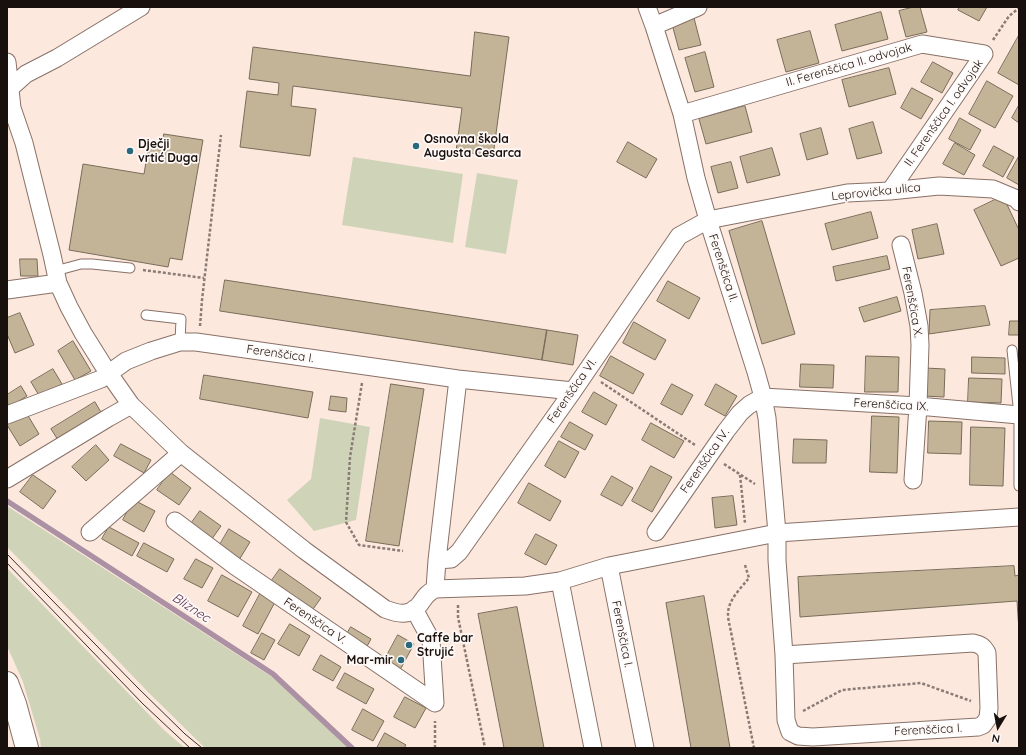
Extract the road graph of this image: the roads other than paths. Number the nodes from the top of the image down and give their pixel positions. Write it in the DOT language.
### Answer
graph roads {
  1 [pos="141,7"];
  2 [pos="646,7"];
  3 [pos="698,7"];
  4 [pos="654,26"];
  5 [pos="984,54"];
  6 [pos="7,62"];
  7 [pos="8,89"];
  8 [pos="682,114"];
  9 [pos="890,191"];
  10 [pos="1019,202"];
  11 [pos="708,220"];
  12 [pos="901,245"];
  13 [pos="130,268"];
  14 [pos="57,277"];
  15 [pos="7,290"];
  16 [pos="146,314"];
  17 [pos="180,342"];
  18 [pos="1012,350"];
  19 [pos="109,373"];
  20 [pos="458,379"];
  21 [pos="572,391"];
  22 [pos="763,397"];
  23 [pos="131,405"];
  24 [pos="918,406"];
  25 [pos="7,415"];
  26 [pos="1019,415"];
  27 [pos="181,453"];
  28 [pos="7,478"];
  29 [pos="913,480"];
  30 [pos="1019,486"];
  31 [pos="1019,517"];
  32 [pos="175,521"];
  33 [pos="90,532"];
  34 [pos="656,532"];
  35 [pos="777,533"];
  36 [pos="436,560"];
  37 [pos="609,566"];
  38 [pos="560,581"];
  39 [pos="435,589"];
  40 [pos="414,610"];
  41 [pos="784,655"];
  42 [pos="7,683"];
  43 [pos="27,748"];
  44 [pos="593,748"];
  45 [pos="645,748"];
  1 -- 7 [label="street"];
  2 -- 4 [label="street, Ferenščica II."];
  3 -- 4 [label="street"];
  4 -- 8 [label="street, Ferenščica II."];
  5 -- 8 [label="street, II. Ferenščica II. odvojak"];
  5 -- 9 [label="street, II. Ferenščica I. odvojak"];
  6 -- 7 [label="street"];
  7 -- 14 [label="street"];
  8 -- 11 [label="street, Ferenščica II."];
  9 -- 10 [label="street, Leprovička ulica"];
  9 -- 11 [label="street, Leprovička ulica"];
  11 -- 21 [label="street, Ferenščica VI."];
  11 -- 22 [label="street, Ferenščica II."];
  12 -- 24 [label="street, Ferenščica X."];
  13 -- 14 [label="lane"];
  14 -- 15 [label="street"];
  14 -- 19 [label="street"];
  16 -- 17 [label="lane"];
  17 -- 19 [label="street, Ferenščica I."];
  17 -- 20 [label="street, Ferenščica I."];
  18 -- 26 [label="lane"];
  19 -- 23 [label="street"];
  19 -- 25 [label="street, Ferenščica I."];
  20 -- 21 [label="street, Ferenščica I."];
  20 -- 36 [label="street"];
  21 -- 36 [label="street, Ferenščica VI."];
  22 -- 24 [label="street, Ferenščica IX."];
  22 -- 34 [label="street, Ferenščica IV."];
  22 -- 35 [label="street, Ferenščica II."];
  23 -- 27 [label="street"];
  23 -- 28 [label="street"];
  24 -- 26 [label="street, Ferenščica IX."];
  24 -- 29 [label="street, Ferenščica X."];
  26 -- 30 [label="lane"];
  27 -- 33 [label="street"];
  27 -- 40 [label="street"];
  31 -- 35 [label="street"];
  32 -- 40 [label="street, Ferenščica V."];
  35 -- 37 [label="street"];
  35 -- 41 [label="street"];
  36 -- 39 [label="street"];
  37 -- 38 [label="street"];
  37 -- 45 [label="street, Ferenščica I."];
  38 -- 39 [label="street"];
  38 -- 44 [label="street"];
  39 -- 40 [label="street"];
  41 -- 41 [label="street, Ferenščica I."];
  42 -- 43 [label="street"];
}
